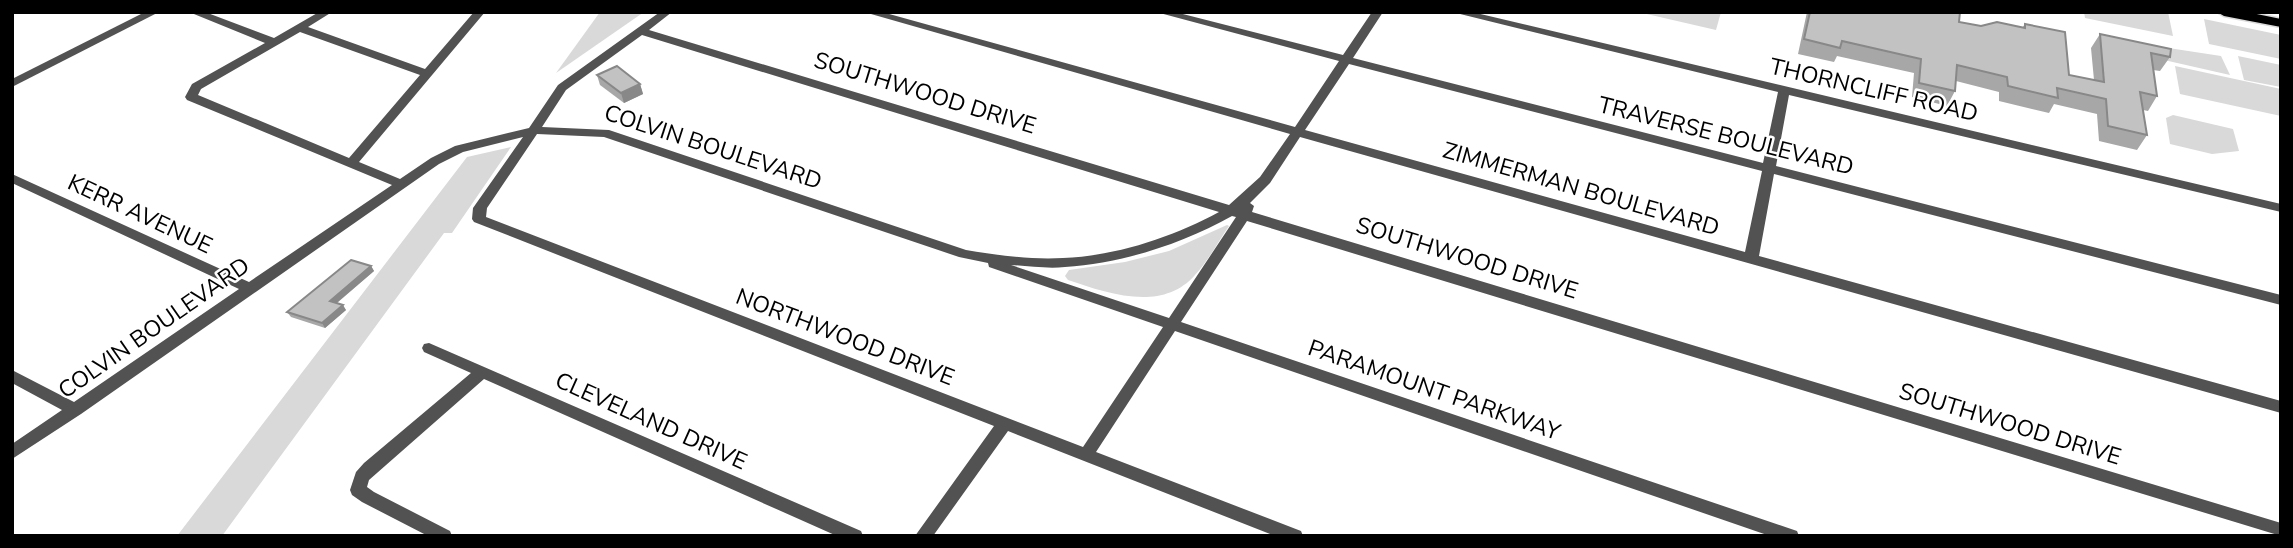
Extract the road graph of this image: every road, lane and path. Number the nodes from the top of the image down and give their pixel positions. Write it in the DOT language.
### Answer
graph roads {
  1 [pos="154,12"];
  2 [pos="194,12"];
  3 [pos="327,12"];
  4 [pos="480,12"];
  5 [pos="667,12"];
  6 [pos="869,12"];
  7 [pos="1161,12"];
  8 [pos="1378,12"];
  9 [pos="1457,12"];
  10 [pos="2224,12"];
  11 [pos="2281,23"];
  12 [pos="299,29"];
  13 [pos="640,31"];
  14 [pos="274,43"];
  15 [pos="1346,60"];
  16 [pos="428,74"];
  17 [pos="12,84"];
  18 [pos="1784,90"];
  19 [pos="535,130"];
  20 [pos="1299,132"];
  21 [pos="351,164"];
  22 [pos="1769,169"];
  23 [pos="12,178"];
  24 [pos="401,184"];
  25 [pos="2281,208"];
  26 [pos="1238,212"];
  27 [pos="962,253"];
  28 [pos="1751,259"];
  29 [pos="1063,263"];
  30 [pos="1061,287"];
  31 [pos="251,289"];
  32 [pos="2281,300"];
  33 [pos="1172,324"];
  34 [pos="429,348"];
  35 [pos="482,372"];
  36 [pos="12,376"];
  37 [pos="2281,407"];
  38 [pos="75,410"];
  39 [pos="1004,423"];
  40 [pos="12,453"];
  41 [pos="1086,455"];
  42 [pos="2281,530"];
  43 [pos="444,536"];
  44 [pos="855,536"];
  45 [pos="923,536"];
  46 [pos="1295,536"];
  47 [pos="1791,536"];
  1 -- 17 [label="street"];
  2 -- 14 [label="street"];
  3 -- 12 [label="street"];
  4 -- 16 [label="street"];
  5 -- 13 [label="street"];
  6 -- 20 [label="street, ZIMMERMAN BOULEVARD"];
  7 -- 15 [label="street, TRAVERSE BOULEVARD"];
  8 -- 15 [label="street"];
  9 -- 18 [label="street, THORNCLIFF ROAD"];
  10 -- 11 [label="main road"];
  12 -- 14 [label="street"];
  12 -- 16 [label="street"];
  13 -- 19 [label="street"];
  13 -- 26 [label="street, SOUTHWOOD DRIVE"];
  14 -- 21 [label="street"];
  15 -- 20 [label="street"];
  15 -- 22 [label="street, TRAVERSE BOULEVARD"];
  16 -- 21 [label="street"];
  18 -- 22 [label="street"];
  18 -- 25 [label="street, THORNCLIFF ROAD"];
  19 -- 24 [label="street, COLVIN BOULEVARD"];
  19 -- 27 [label="street, COLVIN BOULEVARD"];
  19 -- 39 [label="street, NORTHWOOD DRIVE"];
  20 -- 26 [label="street"];
  20 -- 28 [label="street, ZIMMERMAN BOULEVARD"];
  21 -- 24 [label="street"];
  22 -- 28 [label="street"];
  22 -- 32 [label="street, TRAVERSE BOULEVARD"];
  23 -- 31 [label="street, KERR AVENUE"];
  24 -- 31 [label="street, COLVIN BOULEVARD"];
  26 -- 29 [label="street, COLVIN BOULEVARD"];
  26 -- 33 [label="street"];
  26 -- 42 [label="street, SOUTHWOOD DRIVE"];
  27 -- 29 [label="street, COLVIN BOULEVARD"];
  27 -- 30 [label="street, PARAMOUNT PARKWAY"];
  28 -- 37 [label="street, ZIMMERMAN BOULEVARD"];
  29 -- 30 [label="street"];
  30 -- 33 [label="street, PARAMOUNT PARKWAY"];
  31 -- 38 [label="street, COLVIN BOULEVARD"];
  33 -- 41 [label="street"];
  33 -- 47 [label="street, PARAMOUNT PARKWAY"];
  34 -- 35 [label="street, CLEVELAND DRIVE"];
  35 -- 43 [label="street"];
  35 -- 44 [label="street, CLEVELAND DRIVE"];
  36 -- 38 [label="street"];
  38 -- 40 [label="street, COLVIN BOULEVARD"];
  39 -- 41 [label="street, NORTHWOOD DRIVE"];
  39 -- 45 [label="street"];
  41 -- 46 [label="street, NORTHWOOD DRIVE"];
}
